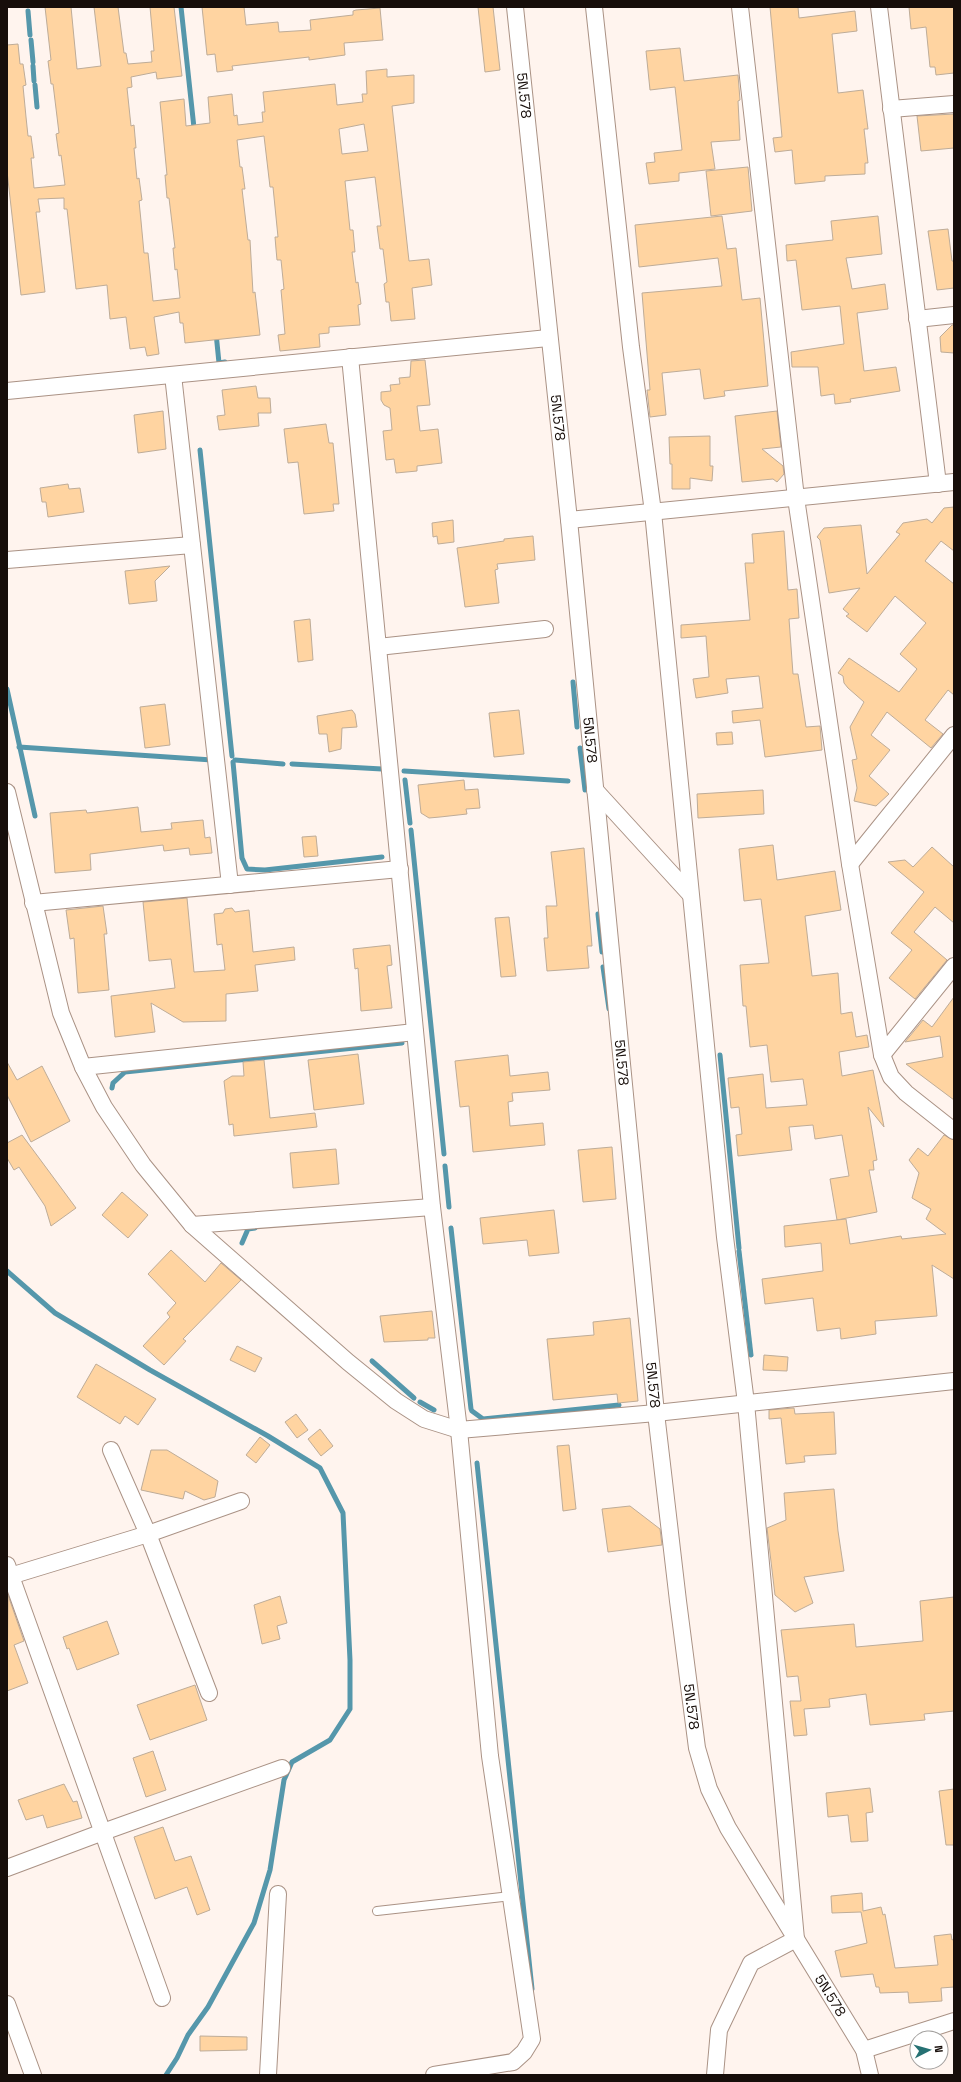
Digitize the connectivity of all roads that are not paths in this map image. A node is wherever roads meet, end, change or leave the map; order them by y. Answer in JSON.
{"nodes":[{"id":1,"x":515,"y":7,"type":"edge"},
{"id":2,"x":594,"y":7,"type":"edge"},
{"id":3,"x":740,"y":7,"type":"edge"},
{"id":4,"x":879,"y":7,"type":"edge"},
{"id":5,"x":954,"y":104,"type":"edge"},
{"id":6,"x":891,"y":109,"type":"junction"},
{"id":7,"x":954,"y":315,"type":"edge"},
{"id":8,"x":917,"y":319,"type":"junction"},
{"id":9,"x":548,"y":338,"type":"junction"},
{"id":10,"x":350,"y":357,"type":"junction"},
{"id":11,"x":173,"y":375,"type":"junction"},
{"id":12,"x":7,"y":391,"type":"edge"},
{"id":13,"x":954,"y":482,"type":"edge"},
{"id":14,"x":938,"y":484,"type":"junction"},
{"id":15,"x":796,"y":498,"type":"junction"},
{"id":16,"x":654,"y":512,"type":"junction"},
{"id":17,"x":569,"y":520,"type":"junction"},
{"id":18,"x":192,"y":545,"type":"junction"},
{"id":19,"x":7,"y":560,"type":"edge"},
{"id":20,"x":544,"y":629,"type":"dead end"},
{"id":21,"x":378,"y":647,"type":"junction"},
{"id":22,"x":954,"y":735,"type":"edge"},
{"id":23,"x":595,"y":790,"type":"junction"},
{"id":24,"x":7,"y":792,"type":"edge"},
{"id":25,"x":850,"y":864,"type":"junction"},
{"id":26,"x":400,"y":870,"type":"junction"},
{"id":27,"x":230,"y":885,"type":"junction"},
{"id":28,"x":690,"y":894,"type":"junction"},
{"id":29,"x":33,"y":903,"type":"junction"},
{"id":30,"x":954,"y":966,"type":"edge"},
{"id":31,"x":415,"y":1032,"type":"junction"},
{"id":32,"x":882,"y":1055,"type":"junction"},
{"id":33,"x":83,"y":1067,"type":"junction"},
{"id":34,"x":954,"y":1131,"type":"edge"},
{"id":35,"x":432,"y":1207,"type":"junction"},
{"id":36,"x":192,"y":1225,"type":"junction"},
{"id":37,"x":954,"y":1381,"type":"edge"},
{"id":38,"x":746,"y":1403,"type":"junction"},
{"id":39,"x":656,"y":1413,"type":"junction"},
{"id":40,"x":459,"y":1430,"type":"junction"},
{"id":41,"x":111,"y":1450,"type":"dead end"},
{"id":42,"x":241,"y":1501,"type":"dead end"},
{"id":43,"x":148,"y":1534,"type":"junction"},
{"id":44,"x":8,"y":1573,"type":"edge"},
{"id":45,"x":209,"y":1693,"type":"dead end"},
{"id":46,"x":282,"y":1768,"type":"dead end"},
{"id":47,"x":103,"y":1832,"type":"junction"},
{"id":48,"x":7,"y":1868,"type":"edge"},
{"id":49,"x":278,"y":1894,"type":"dead end"},
{"id":50,"x":511,"y":1896,"type":"junction"},
{"id":51,"x":377,"y":1911,"type":"dead end"},
{"id":52,"x":796,"y":1939,"type":"junction"},
{"id":53,"x":162,"y":1998,"type":"dead end"},
{"id":54,"x":7,"y":2004,"type":"edge"},
{"id":55,"x":954,"y":2021,"type":"edge"},
{"id":56,"x":864,"y":2050,"type":"junction"},
{"id":57,"x":33,"y":2075,"type":"edge"},
{"id":58,"x":268,"y":2075,"type":"edge"},
{"id":59,"x":434,"y":2075,"type":"edge"},
{"id":60,"x":715,"y":2075,"type":"edge"},
{"id":61,"x":870,"y":2075,"type":"edge"}],
"edges":[{"from":1,"to":9,"type":"street","name":"5N.578"},
{"from":2,"to":16,"type":"street"},
{"from":3,"to":15,"type":"street"},
{"from":4,"to":6,"type":"street"},
{"from":5,"to":6,"type":"street"},
{"from":6,"to":8,"type":"street"},
{"from":7,"to":8,"type":"street"},
{"from":8,"to":14,"type":"street"},
{"from":9,"to":10,"type":"street"},
{"from":9,"to":17,"type":"street","name":"5N.578"},
{"from":10,"to":11,"type":"street"},
{"from":10,"to":21,"type":"street"},
{"from":11,"to":12,"type":"street"},
{"from":11,"to":18,"type":"street"},
{"from":13,"to":14,"type":"street"},
{"from":14,"to":15,"type":"street"},
{"from":15,"to":16,"type":"street"},
{"from":15,"to":25,"type":"street"},
{"from":16,"to":17,"type":"street"},
{"from":16,"to":28,"type":"street"},
{"from":17,"to":23,"type":"street","name":"5N.578"},
{"from":18,"to":19,"type":"street"},
{"from":18,"to":27,"type":"street"},
{"from":20,"to":21,"type":"street"},
{"from":21,"to":26,"type":"street"},
{"from":22,"to":25,"type":"street"},
{"from":23,"to":28,"type":"street"},
{"from":23,"to":39,"type":"street","name":"5N.578"},
{"from":24,"to":29,"type":"street"},
{"from":25,"to":32,"type":"street"},
{"from":26,"to":27,"type":"street"},
{"from":26,"to":31,"type":"street"},
{"from":27,"to":29,"type":"street"},
{"from":28,"to":38,"type":"street"},
{"from":29,"to":33,"type":"street"},
{"from":30,"to":32,"type":"street"},
{"from":31,"to":33,"type":"street"},
{"from":31,"to":35,"type":"street"},
{"from":32,"to":34,"type":"street"},
{"from":33,"to":36,"type":"street"},
{"from":35,"to":36,"type":"street"},
{"from":35,"to":40,"type":"street"},
{"from":36,"to":40,"type":"street"},
{"from":37,"to":38,"type":"street"},
{"from":38,"to":39,"type":"street"},
{"from":38,"to":52,"type":"street"},
{"from":39,"to":40,"type":"street"},
{"from":39,"to":52,"type":"street","name":"5N.578"},
{"from":40,"to":50,"type":"street"},
{"from":41,"to":43,"type":"street"},
{"from":42,"to":43,"type":"street"},
{"from":43,"to":44,"type":"street"},
{"from":43,"to":45,"type":"street"},
{"from":44,"to":47,"type":"street"},
{"from":46,"to":47,"type":"street"},
{"from":47,"to":48,"type":"street"},
{"from":47,"to":53,"type":"street"},
{"from":49,"to":58,"type":"street"},
{"from":50,"to":51,"type":"lane"},
{"from":50,"to":59,"type":"street"},
{"from":52,"to":56,"type":"street","name":"5N.578"},
{"from":52,"to":60,"type":"street"},
{"from":54,"to":57,"type":"street"},
{"from":55,"to":56,"type":"street"},
{"from":56,"to":61,"type":"street","name":"5N.578"}]}
